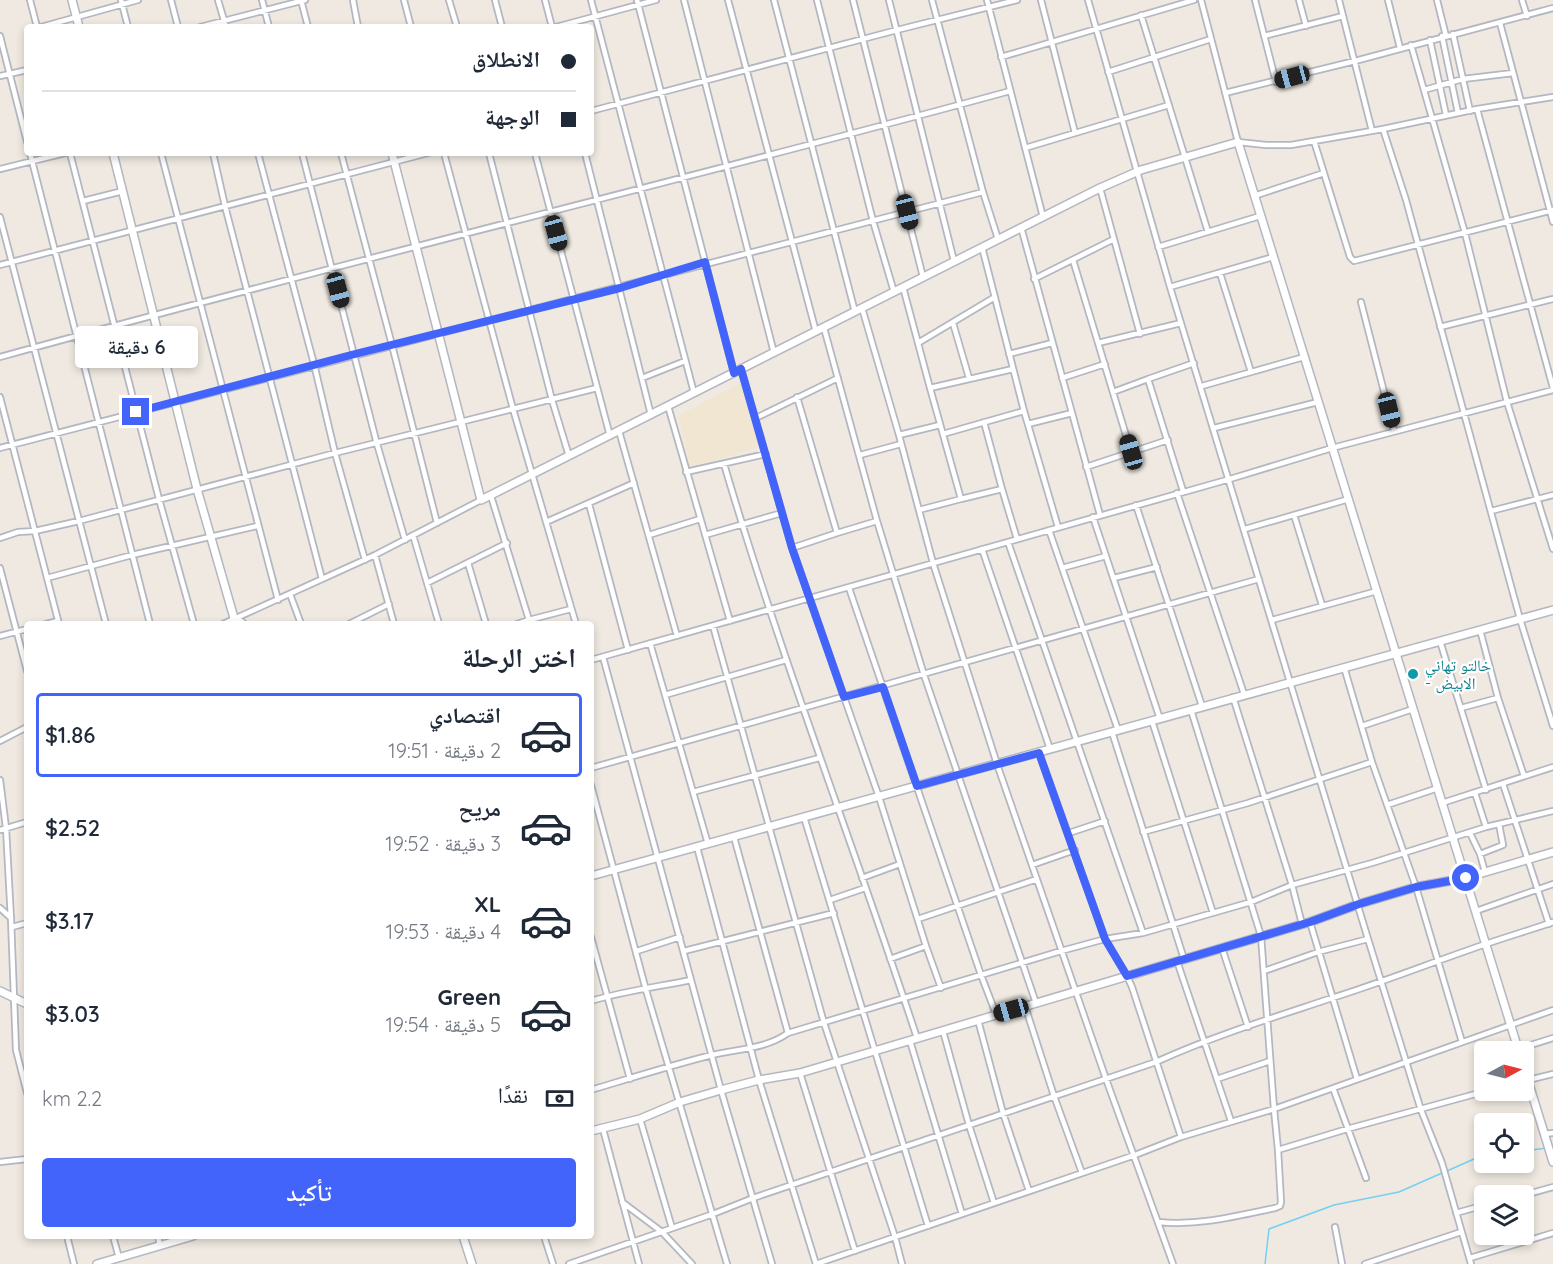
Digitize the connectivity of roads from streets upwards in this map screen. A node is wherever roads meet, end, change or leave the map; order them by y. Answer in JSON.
{"nodes":[{"id":1,"x":30,"y":0,"type":"edge"},
{"id":2,"x":72,"y":0,"type":"edge"},
{"id":3,"x":138,"y":0,"type":"edge"},
{"id":4,"x":171,"y":0,"type":"edge"},
{"id":5,"x":219,"y":0,"type":"edge"},
{"id":6,"x":262,"y":0,"type":"edge"},
{"id":7,"x":302,"y":0,"type":"edge"},
{"id":8,"x":353,"y":0,"type":"edge"},
{"id":9,"x":404,"y":0,"type":"edge"},
{"id":10,"x":449,"y":0,"type":"edge"},
{"id":11,"x":495,"y":0,"type":"edge"},
{"id":12,"x":545,"y":0,"type":"edge"},
{"id":13,"x":591,"y":0,"type":"edge"},
{"id":14,"x":656,"y":0,"type":"edge"},
{"id":15,"x":684,"y":0,"type":"edge"},
{"id":16,"x":728,"y":0,"type":"edge"},
{"id":17,"x":774,"y":0,"type":"edge"},
{"id":18,"x":817,"y":0,"type":"edge"},
{"id":19,"x":853,"y":0,"type":"edge"},
{"id":20,"x":889,"y":0,"type":"edge"},
{"id":21,"x":932,"y":0,"type":"edge"},
{"id":22,"x":987,"y":0,"type":"edge"},
{"id":23,"x":1017,"y":0,"type":"edge"},
{"id":24,"x":1041,"y":0,"type":"edge"},
{"id":25,"x":1088,"y":0,"type":"edge"},
{"id":26,"x":1194,"y":0,"type":"edge"},
{"id":27,"x":1201,"y":0,"type":"edge"},
{"id":28,"x":1255,"y":0,"type":"edge"},
{"id":29,"x":1299,"y":0,"type":"edge"},
{"id":30,"x":1339,"y":0,"type":"edge"},
{"id":31,"x":1388,"y":0,"type":"edge"},
{"id":32,"x":1437,"y":0,"type":"edge"},
{"id":33,"x":1522,"y":0,"type":"edge"},
{"id":34,"x":122,"y":2,"type":"edge"},
{"id":35,"x":637,"y":2,"type":"edge"},
{"id":36,"x":989,"y":8,"type":"junction"},
{"id":37,"x":1553,"y":8,"type":"edge"},
{"id":38,"x":265,"y":10,"type":"junction"},
{"id":39,"x":1142,"y":15,"type":"junction"},
{"id":40,"x":595,"y":16,"type":"junction"},
{"id":41,"x":1343,"y":16,"type":"junction"},
{"id":42,"x":1527,"y":16,"type":"junction"},
{"id":43,"x":76,"y":17,"type":"junction"},
{"id":44,"x":937,"y":20,"type":"junction"},
{"id":45,"x":224,"y":21,"type":"junction"},
{"id":46,"x":1500,"y":22,"type":"junction"},
{"id":47,"x":38,"y":24,"type":"edge"},
{"id":48,"x":50,"y":24,"type":"edge"},
{"id":49,"x":78,"y":24,"type":"edge"},
{"id":50,"x":128,"y":24,"type":"edge"},
{"id":51,"x":177,"y":24,"type":"edge"},
{"id":52,"x":212,"y":24,"type":"edge"},
{"id":53,"x":224,"y":24,"type":"edge"},
{"id":54,"x":268,"y":24,"type":"edge"},
{"id":55,"x":307,"y":24,"type":"edge"},
{"id":56,"x":357,"y":24,"type":"edge"},
{"id":57,"x":410,"y":24,"type":"edge"},
{"id":58,"x":456,"y":24,"type":"edge"},
{"id":59,"x":501,"y":24,"type":"edge"},
{"id":60,"x":553,"y":24,"type":"edge"},
{"id":61,"x":565,"y":24,"type":"edge"},
{"id":62,"x":1306,"y":26,"type":"junction"},
{"id":63,"x":1095,"y":29,"type":"junction"},
{"id":64,"x":897,"y":30,"type":"junction"},
{"id":65,"x":1453,"y":34,"type":"junction"},
{"id":66,"x":0,"y":36,"type":"edge"},
{"id":67,"x":1264,"y":36,"type":"junction"},
{"id":68,"x":1444,"y":36,"type":"junction"},
{"id":69,"x":864,"y":39,"type":"junction"},
{"id":70,"x":1211,"y":39,"type":"junction"},
{"id":71,"x":1430,"y":40,"type":"junction"},
{"id":72,"x":1052,"y":42,"type":"junction"},
{"id":73,"x":1411,"y":45,"type":"junction"},
{"id":74,"x":830,"y":48,"type":"junction"},
{"id":75,"x":1400,"y":48,"type":"junction"},
{"id":76,"x":1001,"y":57,"type":"junction"},
{"id":77,"x":1154,"y":57,"type":"junction"},
{"id":78,"x":789,"y":60,"type":"junction"},
{"id":79,"x":1355,"y":61,"type":"junction"},
{"id":80,"x":24,"y":71,"type":"edge"},
{"id":81,"x":746,"y":71,"type":"junction"},
{"id":82,"x":1108,"y":72,"type":"junction"},
{"id":83,"x":10,"y":73,"type":"junction"},
{"id":84,"x":1513,"y":73,"type":"junction"},
{"id":85,"x":0,"y":76,"type":"edge"},
{"id":86,"x":1463,"y":79,"type":"junction"},
{"id":87,"x":705,"y":82,"type":"junction"},
{"id":88,"x":1276,"y":82,"type":"junction"},
{"id":89,"x":1451,"y":82,"type":"junction"},
{"id":90,"x":1439,"y":85,"type":"junction"},
{"id":91,"x":1424,"y":90,"type":"junction"},
{"id":92,"x":1010,"y":91,"type":"junction"},
{"id":93,"x":662,"y":93,"type":"junction"},
{"id":94,"x":1225,"y":93,"type":"junction"},
{"id":95,"x":1553,"y":98,"type":"edge"},
{"id":96,"x":1520,"y":103,"type":"junction"},
{"id":97,"x":618,"y":104,"type":"junction"},
{"id":98,"x":960,"y":105,"type":"junction"},
{"id":99,"x":1168,"y":105,"type":"junction"},
{"id":100,"x":1478,"y":109,"type":"junction"},
{"id":101,"x":594,"y":110,"type":"edge"},
{"id":102,"x":1470,"y":111,"type":"junction"},
{"id":103,"x":1458,"y":113,"type":"junction"},
{"id":104,"x":1446,"y":115,"type":"junction"},
{"id":105,"x":918,"y":116,"type":"junction"},
{"id":106,"x":1432,"y":118,"type":"junction"},
{"id":107,"x":1121,"y":119,"type":"junction"},
{"id":108,"x":885,"y":125,"type":"junction"},
{"id":109,"x":1383,"y":129,"type":"junction"},
{"id":110,"x":24,"y":130,"type":"edge"},
{"id":111,"x":1372,"y":131,"type":"junction"},
{"id":112,"x":1075,"y":133,"type":"junction"},
{"id":113,"x":851,"y":135,"type":"junction"},
{"id":114,"x":1314,"y":141,"type":"junction"},
{"id":115,"x":1238,"y":142,"type":"junction"},
{"id":116,"x":811,"y":145,"type":"junction"},
{"id":117,"x":1025,"y":148,"type":"junction"},
{"id":118,"x":770,"y":155,"type":"junction"},
{"id":119,"x":31,"y":156,"type":"edge"},
{"id":120,"x":53,"y":156,"type":"edge"},
{"id":121,"x":71,"y":156,"type":"edge"},
{"id":122,"x":114,"y":156,"type":"edge"},
{"id":123,"x":162,"y":156,"type":"edge"},
{"id":124,"x":214,"y":156,"type":"edge"},
{"id":125,"x":259,"y":156,"type":"edge"},
{"id":126,"x":303,"y":156,"type":"edge"},
{"id":127,"x":342,"y":156,"type":"edge"},
{"id":128,"x":393,"y":156,"type":"edge"},
{"id":129,"x":415,"y":156,"type":"edge"},
{"id":130,"x":445,"y":156,"type":"edge"},
{"id":131,"x":490,"y":156,"type":"edge"},
{"id":132,"x":536,"y":156,"type":"edge"},
{"id":133,"x":586,"y":156,"type":"edge"},
{"id":134,"x":1185,"y":157,"type":"junction"},
{"id":135,"x":32,"y":161,"type":"junction"},
{"id":136,"x":394,"y":161,"type":"junction"},
{"id":137,"x":728,"y":166,"type":"junction"},
{"id":138,"x":0,"y":170,"type":"edge"},
{"id":139,"x":1136,"y":172,"type":"junction"},
{"id":140,"x":1324,"y":173,"type":"junction"},
{"id":141,"x":346,"y":175,"type":"junction"},
{"id":142,"x":683,"y":177,"type":"junction"},
{"id":143,"x":310,"y":185,"type":"junction"},
{"id":144,"x":640,"y":188,"type":"junction"},
{"id":145,"x":1100,"y":188,"type":"junction"},
{"id":146,"x":123,"y":191,"type":"junction"},
{"id":147,"x":983,"y":192,"type":"junction"},
{"id":148,"x":269,"y":195,"type":"junction"},
{"id":149,"x":1254,"y":196,"type":"junction"},
{"id":150,"x":597,"y":200,"type":"junction"},
{"id":151,"x":82,"y":201,"type":"junction"},
{"id":152,"x":941,"y":203,"type":"junction"},
{"id":153,"x":225,"y":206,"type":"junction"},
{"id":154,"x":1551,"y":210,"type":"edge"},
{"id":155,"x":550,"y":212,"type":"junction"},
{"id":156,"x":907,"y":212,"type":"junction"},
{"id":157,"x":1043,"y":216,"type":"junction"},
{"id":158,"x":1260,"y":216,"type":"junction"},
{"id":159,"x":0,"y":217,"type":"edge"},
{"id":160,"x":178,"y":218,"type":"junction"},
{"id":161,"x":873,"y":220,"type":"junction"},
{"id":162,"x":508,"y":222,"type":"junction"},
{"id":163,"x":1507,"y":222,"type":"junction"},
{"id":164,"x":1553,"y":222,"type":"edge"},
{"id":165,"x":1021,"y":227,"type":"junction"},
{"id":166,"x":132,"y":231,"type":"junction"},
{"id":167,"x":833,"y":231,"type":"junction"},
{"id":168,"x":1208,"y":232,"type":"junction"},
{"id":169,"x":1465,"y":233,"type":"junction"},
{"id":170,"x":466,"y":234,"type":"junction"},
{"id":171,"x":998,"y":239,"type":"junction"},
{"id":172,"x":1114,"y":239,"type":"junction"},
{"id":173,"x":93,"y":240,"type":"junction"},
{"id":174,"x":792,"y":240,"type":"junction"},
{"id":175,"x":1418,"y":245,"type":"junction"},
{"id":176,"x":417,"y":247,"type":"junction"},
{"id":177,"x":982,"y":247,"type":"junction"},
{"id":178,"x":1158,"y":247,"type":"junction"},
{"id":179,"x":54,"y":250,"type":"junction"},
{"id":180,"x":749,"y":251,"type":"junction"},
{"id":181,"x":1273,"y":257,"type":"junction"},
{"id":182,"x":370,"y":259,"type":"junction"},
{"id":183,"x":1073,"y":260,"type":"junction"},
{"id":184,"x":954,"y":261,"type":"junction"},
{"id":185,"x":11,"y":262,"type":"junction"},
{"id":186,"x":705,"y":262,"type":"junction"},
{"id":187,"x":0,"y":265,"type":"edge"},
{"id":188,"x":333,"y":269,"type":"junction"},
{"id":189,"x":1220,"y":273,"type":"junction"},
{"id":190,"x":663,"y":275,"type":"junction"},
{"id":191,"x":923,"y":277,"type":"junction"},
{"id":192,"x":1034,"y":279,"type":"junction"},
{"id":193,"x":292,"y":280,"type":"junction"},
{"id":194,"x":903,"y":287,"type":"junction"},
{"id":195,"x":1170,"y":287,"type":"junction"},
{"id":196,"x":620,"y":288,"type":"junction"},
{"id":197,"x":247,"y":291,"type":"junction"},
{"id":198,"x":894,"y":292,"type":"junction"},
{"id":199,"x":995,"y":297,"type":"junction"},
{"id":200,"x":1553,"y":298,"type":"edge"},
{"id":201,"x":574,"y":299,"type":"junction"},
{"id":202,"x":1361,"y":302,"type":"dead end"},
{"id":203,"x":199,"y":304,"type":"junction"},
{"id":204,"x":1529,"y":304,"type":"junction"},
{"id":205,"x":862,"y":308,"type":"junction"},
{"id":206,"x":529,"y":310,"type":"junction"},
{"id":207,"x":855,"y":312,"type":"junction"},
{"id":208,"x":1487,"y":315,"type":"junction"},
{"id":209,"x":154,"y":316,"type":"junction"},
{"id":210,"x":488,"y":321,"type":"junction"},
{"id":211,"x":953,"y":323,"type":"junction"},
{"id":212,"x":1181,"y":323,"type":"junction"},
{"id":213,"x":115,"y":327,"type":"junction"},
{"id":214,"x":1440,"y":327,"type":"junction"},
{"id":215,"x":824,"y":328,"type":"junction"},
{"id":216,"x":816,"y":332,"type":"junction"},
{"id":217,"x":438,"y":334,"type":"junction"},
{"id":218,"x":1140,"y":334,"type":"junction"},
{"id":219,"x":76,"y":337,"type":"junction"},
{"id":220,"x":918,"y":343,"type":"junction"},
{"id":221,"x":1052,"y":343,"type":"junction"},
{"id":222,"x":1098,"y":343,"type":"junction"},
{"id":223,"x":392,"y":345,"type":"junction"},
{"id":224,"x":33,"y":348,"type":"junction"},
{"id":225,"x":774,"y":353,"type":"junction"},
{"id":226,"x":355,"y":354,"type":"junction"},
{"id":227,"x":1009,"y":354,"type":"junction"},
{"id":228,"x":0,"y":357,"type":"edge"},
{"id":229,"x":1304,"y":357,"type":"junction"},
{"id":230,"x":685,"y":361,"type":"junction"},
{"id":231,"x":1194,"y":363,"type":"junction"},
{"id":232,"x":314,"y":364,"type":"junction"},
{"id":233,"x":1105,"y":364,"type":"junction"},
{"id":234,"x":1013,"y":369,"type":"junction"},
{"id":235,"x":737,"y":371,"type":"junction"},
{"id":236,"x":1251,"y":372,"type":"junction"},
{"id":237,"x":268,"y":376,"type":"junction"},
{"id":238,"x":642,"y":378,"type":"junction"},
{"id":239,"x":838,"y":378,"type":"junction"},
{"id":240,"x":969,"y":378,"type":"junction"},
{"id":241,"x":1062,"y":378,"type":"junction"},
{"id":242,"x":1148,"y":379,"type":"junction"},
{"id":243,"x":1202,"y":386,"type":"junction"},
{"id":244,"x":597,"y":388,"type":"junction"},
{"id":245,"x":930,"y":388,"type":"junction"},
{"id":246,"x":1553,"y":389,"type":"edge"},
{"id":247,"x":223,"y":390,"type":"junction"},
{"id":248,"x":1113,"y":392,"type":"junction"},
{"id":249,"x":694,"y":393,"type":"junction"},
{"id":250,"x":0,"y":397,"type":"edge"},
{"id":251,"x":796,"y":398,"type":"junction"},
{"id":252,"x":552,"y":400,"type":"junction"},
{"id":253,"x":175,"y":402,"type":"junction"},
{"id":254,"x":1318,"y":402,"type":"junction"},
{"id":255,"x":1507,"y":402,"type":"junction"},
{"id":256,"x":668,"y":406,"type":"junction"},
{"id":257,"x":513,"y":409,"type":"junction"},
{"id":258,"x":1024,"y":411,"type":"junction"},
{"id":259,"x":136,"y":412,"type":"junction"},
{"id":260,"x":1072,"y":413,"type":"junction"},
{"id":261,"x":1462,"y":414,"type":"junction"},
{"id":262,"x":651,"y":415,"type":"junction"},
{"id":263,"x":756,"y":418,"type":"junction"},
{"id":264,"x":98,"y":421,"type":"junction"},
{"id":265,"x":460,"y":422,"type":"junction"},
{"id":266,"x":984,"y":422,"type":"junction"},
{"id":267,"x":1028,"y":424,"type":"junction"},
{"id":268,"x":940,"y":425,"type":"junction"},
{"id":269,"x":1214,"y":428,"type":"junction"},
{"id":270,"x":619,"y":431,"type":"junction"},
{"id":271,"x":1394,"y":431,"type":"junction"},
{"id":272,"x":56,"y":432,"type":"junction"},
{"id":273,"x":414,"y":434,"type":"junction"},
{"id":274,"x":942,"y":434,"type":"junction"},
{"id":275,"x":899,"y":435,"type":"junction"},
{"id":276,"x":610,"y":436,"type":"junction"},
{"id":277,"x":1168,"y":440,"type":"junction"},
{"id":278,"x":13,"y":444,"type":"junction"},
{"id":279,"x":377,"y":444,"type":"junction"},
{"id":280,"x":901,"y":444,"type":"junction"},
{"id":281,"x":0,"y":448,"type":"edge"},
{"id":282,"x":1332,"y":448,"type":"junction"},
{"id":283,"x":1131,"y":452,"type":"junction"},
{"id":284,"x":335,"y":453,"type":"junction"},
{"id":285,"x":766,"y":454,"type":"junction"},
{"id":286,"x":860,"y":454,"type":"junction"},
{"id":287,"x":569,"y":456,"type":"junction"},
{"id":288,"x":724,"y":464,"type":"junction"},
{"id":289,"x":291,"y":465,"type":"junction"},
{"id":290,"x":1086,"y":467,"type":"junction"},
{"id":291,"x":686,"y":472,"type":"junction"},
{"id":292,"x":532,"y":475,"type":"junction"},
{"id":293,"x":244,"y":478,"type":"junction"},
{"id":294,"x":1230,"y":479,"type":"junction"},
{"id":295,"x":634,"y":483,"type":"junction"},
{"id":296,"x":197,"y":489,"type":"junction"},
{"id":297,"x":1002,"y":489,"type":"junction"},
{"id":298,"x":1180,"y":492,"type":"junction"},
{"id":299,"x":1553,"y":495,"type":"edge"},
{"id":300,"x":491,"y":496,"type":"junction"},
{"id":301,"x":159,"y":499,"type":"junction"},
{"id":302,"x":961,"y":499,"type":"junction"},
{"id":303,"x":1348,"y":499,"type":"junction"},
{"id":304,"x":1537,"y":499,"type":"junction"},
{"id":305,"x":481,"y":500,"type":"junction"},
{"id":306,"x":589,"y":504,"type":"junction"},
{"id":307,"x":1136,"y":505,"type":"junction"},
{"id":308,"x":120,"y":509,"type":"junction"},
{"id":309,"x":919,"y":510,"type":"junction"},
{"id":310,"x":1491,"y":511,"type":"junction"},
{"id":311,"x":782,"y":513,"type":"junction"},
{"id":312,"x":1100,"y":515,"type":"junction"},
{"id":313,"x":1294,"y":515,"type":"junction"},
{"id":314,"x":1093,"y":517,"type":"junction"},
{"id":315,"x":700,"y":519,"type":"junction"},
{"id":316,"x":79,"y":521,"type":"junction"},
{"id":317,"x":877,"y":521,"type":"junction"},
{"id":318,"x":546,"y":522,"type":"junction"},
{"id":319,"x":437,"y":524,"type":"junction"},
{"id":320,"x":742,"y":525,"type":"junction"},
{"id":321,"x":257,"y":526,"type":"junction"},
{"id":322,"x":1058,"y":527,"type":"junction"},
{"id":323,"x":1245,"y":529,"type":"junction"},
{"id":324,"x":1049,"y":530,"type":"junction"},
{"id":325,"x":35,"y":531,"type":"junction"},
{"id":326,"x":837,"y":533,"type":"junction"},
{"id":327,"x":649,"y":534,"type":"junction"},
{"id":328,"x":210,"y":536,"type":"junction"},
{"id":329,"x":413,"y":536,"type":"junction"},
{"id":330,"x":705,"y":536,"type":"junction"},
{"id":331,"x":0,"y":538,"type":"edge"},
{"id":332,"x":1017,"y":539,"type":"junction"},
{"id":333,"x":405,"y":540,"type":"junction"},
{"id":334,"x":1008,"y":542,"type":"junction"},
{"id":335,"x":507,"y":543,"type":"junction"},
{"id":336,"x":173,"y":546,"type":"junction"},
{"id":337,"x":792,"y":548,"type":"junction"},
{"id":338,"x":982,"y":549,"type":"junction"},
{"id":339,"x":1553,"y":549,"type":"edge"},
{"id":340,"x":132,"y":555,"type":"junction"},
{"id":341,"x":375,"y":555,"type":"junction"},
{"id":342,"x":1106,"y":556,"type":"junction"},
{"id":343,"x":365,"y":560,"type":"junction"},
{"id":344,"x":468,"y":563,"type":"junction"},
{"id":345,"x":933,"y":563,"type":"junction"},
{"id":346,"x":90,"y":567,"type":"junction"},
{"id":347,"x":1157,"y":567,"type":"junction"},
{"id":348,"x":0,"y":568,"type":"edge"},
{"id":349,"x":1062,"y":568,"type":"junction"},
{"id":350,"x":892,"y":574,"type":"junction"},
{"id":351,"x":47,"y":578,"type":"junction"},
{"id":352,"x":1114,"y":578,"type":"junction"},
{"id":353,"x":322,"y":579,"type":"junction"},
{"id":354,"x":1260,"y":579,"type":"junction"},
{"id":355,"x":427,"y":583,"type":"junction"},
{"id":356,"x":849,"y":588,"type":"junction"},
{"id":357,"x":1377,"y":591,"type":"junction"},
{"id":358,"x":1210,"y":593,"type":"junction"},
{"id":359,"x":290,"y":594,"type":"junction"},
{"id":360,"x":810,"y":599,"type":"junction"},
{"id":361,"x":278,"y":600,"type":"junction"},
{"id":362,"x":389,"y":604,"type":"junction"},
{"id":363,"x":1170,"y":605,"type":"junction"},
{"id":364,"x":1322,"y":606,"type":"junction"},
{"id":365,"x":571,"y":609,"type":"junction"},
{"id":366,"x":769,"y":610,"type":"junction"},
{"id":367,"x":1553,"y":610,"type":"edge"},
{"id":368,"x":234,"y":618,"type":"junction"},
{"id":369,"x":1128,"y":618,"type":"junction"},
{"id":370,"x":1520,"y":619,"type":"junction"},
{"id":371,"x":529,"y":620,"type":"junction"},
{"id":372,"x":1272,"y":620,"type":"junction"},
{"id":373,"x":58,"y":621,"type":"edge"},
{"id":374,"x":105,"y":621,"type":"edge"},
{"id":375,"x":149,"y":621,"type":"edge"},
{"id":376,"x":193,"y":621,"type":"edge"},
{"id":377,"x":228,"y":621,"type":"edge"},
{"id":378,"x":238,"y":621,"type":"edge"},
{"id":379,"x":299,"y":621,"type":"edge"},
{"id":380,"x":355,"y":621,"type":"edge"},
{"id":381,"x":393,"y":621,"type":"edge"},
{"id":382,"x":438,"y":621,"type":"edge"},
{"id":383,"x":485,"y":621,"type":"edge"},
{"id":384,"x":526,"y":621,"type":"edge"},
{"id":385,"x":575,"y":621,"type":"edge"},
{"id":386,"x":730,"y":621,"type":"junction"},
{"id":387,"x":713,"y":626,"type":"junction"},
{"id":388,"x":24,"y":630,"type":"edge"},
{"id":389,"x":1083,"y":630,"type":"junction"},
{"id":390,"x":1480,"y":630,"type":"junction"},
{"id":391,"x":17,"y":632,"type":"junction"},
{"id":392,"x":0,"y":636,"type":"edge"},
{"id":393,"x":677,"y":636,"type":"junction"},
{"id":394,"x":1440,"y":641,"type":"junction"},
{"id":395,"x":1041,"y":642,"type":"junction"},
{"id":396,"x":650,"y":643,"type":"junction"},
{"id":397,"x":1015,"y":649,"type":"junction"},
{"id":398,"x":628,"y":650,"type":"junction"},
{"id":399,"x":1396,"y":653,"type":"junction"},
{"id":400,"x":603,"y":657,"type":"junction"},
{"id":401,"x":24,"y":659,"type":"edge"},
{"id":402,"x":594,"y":659,"type":"edge"},
{"id":403,"x":786,"y":660,"type":"junction"},
{"id":404,"x":965,"y":663,"type":"junction"},
{"id":405,"x":1344,"y":667,"type":"junction"},
{"id":406,"x":924,"y":675,"type":"junction"},
{"id":407,"x":727,"y":677,"type":"junction"},
{"id":408,"x":1291,"y":682,"type":"junction"},
{"id":409,"x":883,"y":687,"type":"junction"},
{"id":410,"x":1244,"y":694,"type":"junction"},
{"id":411,"x":665,"y":695,"type":"junction"},
{"id":412,"x":844,"y":697,"type":"junction"},
{"id":413,"x":1233,"y":697,"type":"junction"},
{"id":414,"x":1498,"y":698,"type":"junction"},
{"id":415,"x":1202,"y":706,"type":"junction"},
{"id":416,"x":1461,"y":708,"type":"junction"},
{"id":417,"x":802,"y":709,"type":"junction"},
{"id":418,"x":1413,"y":709,"type":"junction"},
{"id":419,"x":1191,"y":710,"type":"junction"},
{"id":420,"x":1156,"y":720,"type":"junction"},
{"id":421,"x":740,"y":726,"type":"junction"},
{"id":422,"x":1362,"y":726,"type":"junction"},
{"id":423,"x":1553,"y":726,"type":"edge"},
{"id":424,"x":24,"y":729,"type":"edge"},
{"id":425,"x":1115,"y":731,"type":"junction"},
{"id":426,"x":0,"y":741,"type":"edge"},
{"id":427,"x":1078,"y":741,"type":"junction"},
{"id":428,"x":678,"y":744,"type":"junction"},
{"id":429,"x":1050,"y":749,"type":"junction"},
{"id":430,"x":1039,"y":753,"type":"junction"},
{"id":431,"x":630,"y":757,"type":"junction"},
{"id":432,"x":819,"y":758,"type":"junction"},
{"id":433,"x":1372,"y":762,"type":"junction"},
{"id":434,"x":997,"y":764,"type":"junction"},
{"id":435,"x":594,"y":767,"type":"edge"},
{"id":436,"x":1553,"y":767,"type":"edge"},
{"id":437,"x":958,"y":775,"type":"junction"},
{"id":438,"x":755,"y":776,"type":"junction"},
{"id":439,"x":1524,"y":776,"type":"junction"},
{"id":440,"x":1321,"y":779,"type":"junction"},
{"id":441,"x":0,"y":780,"type":"edge"},
{"id":442,"x":1503,"y":784,"type":"junction"},
{"id":443,"x":917,"y":786,"type":"junction"},
{"id":444,"x":1438,"y":788,"type":"junction"},
{"id":445,"x":1486,"y":790,"type":"junction"},
{"id":446,"x":693,"y":792,"type":"junction"},
{"id":447,"x":1475,"y":793,"type":"junction"},
{"id":448,"x":594,"y":797,"type":"edge"},
{"id":449,"x":879,"y":797,"type":"junction"},
{"id":450,"x":1263,"y":798,"type":"junction"},
{"id":451,"x":1442,"y":802,"type":"junction"},
{"id":452,"x":1387,"y":805,"type":"junction"},
{"id":453,"x":839,"y":808,"type":"junction"},
{"id":454,"x":1222,"y":810,"type":"junction"},
{"id":455,"x":1553,"y":811,"type":"edge"},
{"id":456,"x":804,"y":817,"type":"junction"},
{"id":457,"x":1516,"y":819,"type":"junction"},
{"id":458,"x":1106,"y":821,"type":"junction"},
{"id":459,"x":1185,"y":821,"type":"junction"},
{"id":460,"x":24,"y":823,"type":"edge"},
{"id":461,"x":1499,"y":824,"type":"junction"},
{"id":462,"x":770,"y":827,"type":"junction"},
{"id":463,"x":1486,"y":827,"type":"junction"},
{"id":464,"x":6,"y":828,"type":"junction"},
{"id":465,"x":0,"y":830,"type":"edge"},
{"id":466,"x":1143,"y":832,"type":"junction"},
{"id":467,"x":1069,"y":833,"type":"junction"},
{"id":468,"x":1470,"y":833,"type":"junction"},
{"id":469,"x":735,"y":837,"type":"junction"},
{"id":470,"x":1454,"y":838,"type":"junction"},
{"id":471,"x":708,"y":844,"type":"junction"},
{"id":472,"x":697,"y":847,"type":"junction"},
{"id":473,"x":1075,"y":850,"type":"junction"},
{"id":474,"x":1403,"y":852,"type":"junction"},
{"id":475,"x":1553,"y":852,"type":"edge"},
{"id":476,"x":1480,"y":854,"type":"junction"},
{"id":477,"x":658,"y":857,"type":"junction"},
{"id":478,"x":1528,"y":860,"type":"junction"},
{"id":479,"x":900,"y":864,"type":"junction"},
{"id":480,"x":1032,"y":865,"type":"junction"},
{"id":481,"x":1348,"y":868,"type":"junction"},
{"id":482,"x":612,"y":870,"type":"junction"},
{"id":483,"x":1485,"y":872,"type":"junction"},
{"id":484,"x":594,"y":875,"type":"edge"},
{"id":485,"x":862,"y":878,"type":"junction"},
{"id":486,"x":1466,"y":878,"type":"junction"},
{"id":487,"x":1037,"y":879,"type":"junction"},
{"id":488,"x":1553,"y":884,"type":"edge"},
{"id":489,"x":1292,"y":885,"type":"junction"},
{"id":490,"x":1416,"y":887,"type":"junction"},
{"id":491,"x":865,"y":888,"type":"junction"},
{"id":492,"x":1538,"y":889,"type":"junction"},
{"id":493,"x":997,"y":893,"type":"junction"},
{"id":494,"x":830,"y":900,"type":"junction"},
{"id":495,"x":1251,"y":902,"type":"junction"},
{"id":496,"x":1359,"y":904,"type":"junction"},
{"id":497,"x":959,"y":906,"type":"junction"},
{"id":498,"x":0,"y":908,"type":"edge"},
{"id":499,"x":1476,"y":911,"type":"junction"},
{"id":500,"x":834,"y":913,"type":"junction"},
{"id":501,"x":1213,"y":913,"type":"junction"},
{"id":502,"x":12,"y":919,"type":"junction"},
{"id":503,"x":918,"y":919,"type":"junction"},
{"id":504,"x":1306,"y":923,"type":"junction"},
{"id":505,"x":1551,"y":923,"type":"edge"},
{"id":506,"x":24,"y":924,"type":"edge"},
{"id":507,"x":796,"y":924,"type":"junction"},
{"id":508,"x":1172,"y":924,"type":"junction"},
{"id":509,"x":12,"y":927,"type":"junction"},
{"id":510,"x":760,"y":932,"type":"junction"},
{"id":511,"x":1143,"y":933,"type":"junction"},
{"id":512,"x":1261,"y":936,"type":"junction"},
{"id":513,"x":680,"y":937,"type":"junction"},
{"id":514,"x":1105,"y":939,"type":"junction"},
{"id":515,"x":1368,"y":939,"type":"junction"},
{"id":516,"x":723,"y":942,"type":"junction"},
{"id":517,"x":1486,"y":944,"type":"junction"},
{"id":518,"x":926,"y":946,"type":"junction"},
{"id":519,"x":594,"y":947,"type":"edge"},
{"id":520,"x":1222,"y":948,"type":"junction"},
{"id":521,"x":637,"y":951,"type":"junction"},
{"id":522,"x":684,"y":951,"type":"junction"},
{"id":523,"x":1061,"y":951,"type":"junction"},
{"id":524,"x":1318,"y":952,"type":"junction"},
{"id":525,"x":890,"y":959,"type":"junction"},
{"id":526,"x":1180,"y":960,"type":"junction"},
{"id":527,"x":1437,"y":961,"type":"junction"},
{"id":528,"x":1021,"y":964,"type":"junction"},
{"id":529,"x":1264,"y":971,"type":"junction"},
{"id":530,"x":981,"y":975,"type":"junction"},
{"id":531,"x":1127,"y":976,"type":"junction"},
{"id":532,"x":691,"y":980,"type":"junction"},
{"id":533,"x":1382,"y":980,"type":"junction"},
{"id":534,"x":941,"y":988,"type":"junction"},
{"id":535,"x":646,"y":990,"type":"junction"},
{"id":536,"x":0,"y":991,"type":"edge"},
{"id":537,"x":1076,"y":992,"type":"junction"},
{"id":538,"x":608,"y":996,"type":"junction"},
{"id":539,"x":1334,"y":998,"type":"junction"},
{"id":540,"x":15,"y":999,"type":"junction"},
{"id":541,"x":594,"y":1000,"type":"edge"},
{"id":542,"x":904,"y":1000,"type":"junction"},
{"id":543,"x":24,"y":1003,"type":"edge"},
{"id":544,"x":1036,"y":1003,"type":"junction"},
{"id":545,"x":1025,"y":1006,"type":"junction"},
{"id":546,"x":1553,"y":1010,"type":"edge"},
{"id":547,"x":863,"y":1011,"type":"junction"},
{"id":548,"x":996,"y":1014,"type":"junction"},
{"id":549,"x":1267,"y":1018,"type":"junction"},
{"id":550,"x":978,"y":1020,"type":"junction"},
{"id":551,"x":824,"y":1023,"type":"junction"},
{"id":552,"x":1510,"y":1026,"type":"junction"},
{"id":553,"x":1248,"y":1027,"type":"junction"},
{"id":554,"x":943,"y":1031,"type":"junction"},
{"id":555,"x":788,"y":1033,"type":"junction"},
{"id":556,"x":1553,"y":1038,"type":"edge"},
{"id":557,"x":913,"y":1040,"type":"junction"},
{"id":558,"x":1203,"y":1041,"type":"junction"},
{"id":559,"x":1516,"y":1041,"type":"edge"},
{"id":560,"x":1462,"y":1042,"type":"junction"},
{"id":561,"x":1534,"y":1045,"type":"edge"},
{"id":562,"x":751,"y":1048,"type":"junction"},
{"id":563,"x":876,"y":1050,"type":"junction"},
{"id":564,"x":713,"y":1055,"type":"junction"},
{"id":565,"x":1270,"y":1061,"type":"junction"},
{"id":566,"x":838,"y":1062,"type":"junction"},
{"id":567,"x":1156,"y":1062,"type":"junction"},
{"id":568,"x":1407,"y":1062,"type":"junction"},
{"id":569,"x":669,"y":1068,"type":"junction"},
{"id":570,"x":800,"y":1073,"type":"junction"},
{"id":571,"x":1553,"y":1074,"type":"edge"},
{"id":572,"x":630,"y":1078,"type":"junction"},
{"id":573,"x":1534,"y":1078,"type":"edge"},
{"id":574,"x":1106,"y":1079,"type":"junction"},
{"id":575,"x":1217,"y":1079,"type":"junction"},
{"id":576,"x":1357,"y":1079,"type":"junction"},
{"id":577,"x":759,"y":1080,"type":"junction"},
{"id":578,"x":24,"y":1081,"type":"edge"},
{"id":579,"x":1333,"y":1088,"type":"junction"},
{"id":580,"x":594,"y":1089,"type":"edge"},
{"id":581,"x":721,"y":1090,"type":"junction"},
{"id":582,"x":1474,"y":1095,"type":"edge"},
{"id":583,"x":1054,"y":1096,"type":"junction"},
{"id":584,"x":1533,"y":1101,"type":"edge"},
{"id":585,"x":680,"y":1102,"type":"junction"},
{"id":586,"x":1274,"y":1109,"type":"junction"},
{"id":587,"x":1421,"y":1110,"type":"junction"},
{"id":588,"x":1003,"y":1113,"type":"junction"},
{"id":589,"x":640,"y":1119,"type":"junction"},
{"id":590,"x":1231,"y":1120,"type":"junction"},
{"id":591,"x":969,"y":1125,"type":"junction"},
{"id":592,"x":603,"y":1129,"type":"junction"},
{"id":593,"x":1347,"y":1129,"type":"junction"},
{"id":594,"x":594,"y":1130,"type":"edge"},
{"id":595,"x":1553,"y":1133,"type":"edge"},
{"id":596,"x":1544,"y":1135,"type":"junction"},
{"id":597,"x":937,"y":1136,"type":"junction"},
{"id":598,"x":1181,"y":1137,"type":"junction"},
{"id":599,"x":903,"y":1148,"type":"junction"},
{"id":600,"x":1278,"y":1150,"type":"junction"},
{"id":601,"x":1135,"y":1155,"type":"junction"},
{"id":602,"x":24,"y":1159,"type":"edge"},
{"id":603,"x":869,"y":1160,"type":"junction"},
{"id":604,"x":1552,"y":1160,"type":"edge"},
{"id":605,"x":0,"y":1162,"type":"edge"},
{"id":606,"x":1082,"y":1173,"type":"junction"},
{"id":607,"x":830,"y":1174,"type":"junction"},
{"id":608,"x":1366,"y":1178,"type":"dead end"},
{"id":609,"x":792,"y":1186,"type":"junction"},
{"id":610,"x":1553,"y":1187,"type":"edge"},
{"id":611,"x":1029,"y":1191,"type":"junction"},
{"id":612,"x":1534,"y":1192,"type":"edge"},
{"id":613,"x":753,"y":1198,"type":"junction"},
{"id":614,"x":622,"y":1202,"type":"junction"},
{"id":615,"x":994,"y":1203,"type":"junction"},
{"id":616,"x":1474,"y":1208,"type":"edge"},
{"id":617,"x":1456,"y":1213,"type":"junction"},
{"id":618,"x":713,"y":1214,"type":"junction"},
{"id":619,"x":962,"y":1214,"type":"junction"},
{"id":620,"x":1159,"y":1222,"type":"junction"},
{"id":621,"x":928,"y":1226,"type":"junction"},
{"id":622,"x":1335,"y":1227,"type":"dead end"},
{"id":623,"x":672,"y":1228,"type":"junction"},
{"id":624,"x":662,"y":1232,"type":"junction"},
{"id":625,"x":1461,"y":1232,"type":"junction"},
{"id":626,"x":1553,"y":1233,"type":"edge"},
{"id":627,"x":896,"y":1237,"type":"junction"},
{"id":628,"x":68,"y":1239,"type":"edge"},
{"id":629,"x":114,"y":1239,"type":"edge"},
{"id":630,"x":159,"y":1239,"type":"edge"},
{"id":631,"x":183,"y":1239,"type":"edge"},
{"id":632,"x":464,"y":1239,"type":"edge"},
{"id":633,"x":545,"y":1239,"type":"edge"},
{"id":634,"x":633,"y":1242,"type":"junction"},
{"id":635,"x":160,"y":1246,"type":"junction"},
{"id":636,"x":855,"y":1251,"type":"junction"},
{"id":637,"x":589,"y":1257,"type":"junction"},
{"id":638,"x":119,"y":1258,"type":"junction"},
{"id":639,"x":1470,"y":1258,"type":"junction"},
{"id":640,"x":74,"y":1264,"type":"edge"},
{"id":641,"x":97,"y":1264,"type":"edge"},
{"id":642,"x":472,"y":1264,"type":"edge"},
{"id":643,"x":553,"y":1264,"type":"edge"},
{"id":644,"x":569,"y":1264,"type":"edge"},
{"id":645,"x":591,"y":1264,"type":"edge"},
{"id":646,"x":639,"y":1264,"type":"edge"},
{"id":647,"x":692,"y":1264,"type":"edge"},
{"id":648,"x":727,"y":1264,"type":"edge"},
{"id":649,"x":772,"y":1264,"type":"edge"},
{"id":650,"x":816,"y":1264,"type":"edge"},
{"id":651,"x":902,"y":1264,"type":"edge"},
{"id":652,"x":1173,"y":1264,"type":"edge"},
{"id":653,"x":1342,"y":1264,"type":"edge"},
{"id":654,"x":1365,"y":1264,"type":"edge"},
{"id":655,"x":1472,"y":1264,"type":"edge"}],
"edges":[{"from":1,"to":47,"type":"street"},
{"from":2,"to":43,"type":"street"},
{"from":3,"to":34,"type":"street"},
{"from":4,"to":51,"type":"street"},
{"from":5,"to":45,"type":"street"},
{"from":6,"to":38,"type":"street"},
{"from":7,"to":38,"type":"street"},
{"from":7,"to":55,"type":"street"},
{"from":8,"to":56,"type":"street"},
{"from":9,"to":57,"type":"street"},
{"from":10,"to":58,"type":"street"},
{"from":11,"to":59,"type":"street"},
{"from":12,"to":60,"type":"street"},
{"from":13,"to":40,"type":"street"},
{"from":14,"to":35,"type":"street"},
{"from":15,"to":87,"type":"street"},
{"from":16,"to":81,"type":"street"},
{"from":17,"to":78,"type":"street"},
{"from":18,"to":74,"type":"street"},
{"from":19,"to":69,"type":"street"},
{"from":20,"to":64,"type":"street"},
{"from":21,"to":44,"type":"street"},
{"from":22,"to":36,"type":"street"},
{"from":23,"to":36,"type":"street"},
{"from":24,"to":72,"type":"street"},
{"from":25,"to":63,"type":"street"},
{"from":26,"to":39,"type":"street"},
{"from":27,"to":70,"type":"street"},
{"from":28,"to":67,"type":"street"},
{"from":29,"to":62,"type":"street"},
{"from":30,"to":41,"type":"street"},
{"from":31,"to":75,"type":"street"},
{"from":32,"to":68,"type":"street"},
{"from":33,"to":42,"type":"street"},
{"from":34,"to":43,"type":"street"},
{"from":34,"to":50,"type":"street"},
{"from":35,"to":40,"type":"street"},
{"from":35,"to":93,"type":"street"},
{"from":36,"to":44,"type":"street"},
{"from":36,"to":76,"type":"street"},
{"from":37,"to":42,"type":"street"},
{"from":38,"to":45,"type":"street"},
{"from":38,"to":54,"type":"street"},
{"from":39,"to":63,"type":"street"},
{"from":39,"to":77,"type":"street"},
{"from":40,"to":61,"type":"street"},
{"from":40,"to":97,"type":"street"},
{"from":41,"to":62,"type":"street"},
{"from":41,"to":79,"type":"street"},
{"from":42,"to":46,"type":"street"},
{"from":43,"to":48,"type":"street"},
{"from":43,"to":49,"type":"street"},
{"from":44,"to":64,"type":"street"},
{"from":44,"to":98,"type":"street"},
{"from":45,"to":52,"type":"street"},
{"from":45,"to":53,"type":"street"},
{"from":46,"to":65,"type":"street"},
{"from":46,"to":84,"type":"street"},
{"from":62,"to":67,"type":"street"},
{"from":63,"to":72,"type":"street"},
{"from":63,"to":82,"type":"street"},
{"from":64,"to":69,"type":"street"},
{"from":64,"to":105,"type":"street"},
{"from":65,"to":68,"type":"street"},
{"from":65,"to":86,"type":"street"},
{"from":66,"to":83,"type":"street"},
{"from":67,"to":88,"type":"street"},
{"from":68,"to":71,"type":"street"},
{"from":68,"to":89,"type":"street"},
{"from":69,"to":74,"type":"street"},
{"from":69,"to":108,"type":"street"},
{"from":70,"to":77,"type":"street"},
{"from":70,"to":94,"type":"street"},
{"from":71,"to":73,"type":"street"},
{"from":71,"to":90,"type":"street"},
{"from":72,"to":76,"type":"street"},
{"from":72,"to":112,"type":"street"},
{"from":73,"to":75,"type":"street"},
{"from":73,"to":91,"type":"street"},
{"from":74,"to":78,"type":"street"},
{"from":74,"to":113,"type":"street"},
{"from":75,"to":79,"type":"street"},
{"from":76,"to":92,"type":"street"},
{"from":77,"to":82,"type":"street"},
{"from":77,"to":99,"type":"street"},
{"from":78,"to":81,"type":"street"},
{"from":78,"to":116,"type":"street"},
{"from":79,"to":88,"type":"street"},
{"from":79,"to":111,"type":"street"},
{"from":80,"to":83,"type":"street"},
{"from":81,"to":87,"type":"street"},
{"from":81,"to":118,"type":"street"},
{"from":82,"to":107,"type":"street"},
{"from":83,"to":85,"type":"street"},
{"from":83,"to":110,"type":"street"},
{"from":84,"to":86,"type":"street"},
{"from":84,"to":96,"type":"street"},
{"from":86,"to":89,"type":"street"},
{"from":86,"to":102,"type":"street"},
{"from":87,"to":93,"type":"street"},
{"from":87,"to":137,"type":"street"},
{"from":88,"to":94,"type":"street"},
{"from":89,"to":90,"type":"street"},
{"from":89,"to":103,"type":"street"},
{"from":90,"to":91,"type":"street"},
{"from":90,"to":104,"type":"street"},
{"from":91,"to":106,"type":"street"},
{"from":92,"to":98,"type":"street"},
{"from":92,"to":117,"type":"street"},
{"from":93,"to":97,"type":"street"},
{"from":93,"to":142,"type":"street"},
{"from":94,"to":115,"type":"street"},
{"from":95,"to":96,"type":"street"},
{"from":96,"to":100,"type":"street"},
{"from":96,"to":154,"type":"street"},
{"from":97,"to":101,"type":"street"},
{"from":97,"to":144,"type":"street"},
{"from":98,"to":105,"type":"street"},
{"from":98,"to":147,"type":"street"},
{"from":99,"to":107,"type":"street"},
{"from":99,"to":134,"type":"street"},
{"from":100,"to":102,"type":"street"},
{"from":100,"to":163,"type":"street"},
{"from":102,"to":103,"type":"street"},
{"from":103,"to":104,"type":"street"},
{"from":104,"to":106,"type":"street"},
{"from":105,"to":108,"type":"street"},
{"from":105,"to":152,"type":"street"},
{"from":106,"to":109,"type":"street"},
{"from":106,"to":169,"type":"street"},
{"from":107,"to":112,"type":"street"},
{"from":107,"to":139,"type":"street"},
{"from":108,"to":113,"type":"street"},
{"from":108,"to":156,"type":"street"},
{"from":109,"to":111,"type":"street"},
{"from":109,"to":175,"type":"street"},
{"from":111,"to":114,"type":"street"},
{"from":112,"to":117,"type":"street"},
{"from":113,"to":116,"type":"street"},
{"from":113,"to":161,"type":"street"},
{"from":114,"to":115,"type":"street"},
{"from":114,"to":140,"type":"street"},
{"from":115,"to":134,"type":"street"},
{"from":115,"to":149,"type":"street"},
{"from":116,"to":118,"type":"street"},
{"from":116,"to":167,"type":"street"},
{"from":117,"to":157,"type":"street"},
{"from":118,"to":137,"type":"street"},
{"from":118,"to":174,"type":"street"},
{"from":119,"to":135,"type":"street"},
{"from":120,"to":135,"type":"street"},
{"from":121,"to":151,"type":"street"},
{"from":122,"to":146,"type":"street"},
{"from":123,"to":160,"type":"street"},
{"from":124,"to":153,"type":"street"},
{"from":125,"to":148,"type":"street"},
{"from":126,"to":143,"type":"street"},
{"from":127,"to":141,"type":"street"},
{"from":128,"to":136,"type":"street"},
{"from":129,"to":136,"type":"street"},
{"from":130,"to":170,"type":"street"},
{"from":131,"to":162,"type":"street"},
{"from":132,"to":155,"type":"street"},
{"from":133,"to":150,"type":"street"},
{"from":134,"to":139,"type":"street"},
{"from":134,"to":168,"type":"street"},
{"from":135,"to":138,"type":"street"},
{"from":135,"to":179,"type":"street"},
{"from":136,"to":141,"type":"street"},
{"from":136,"to":176,"type":"street"},
{"from":137,"to":142,"type":"street"},
{"from":137,"to":180,"type":"street"},
{"from":139,"to":145,"type":"street"},
{"from":139,"to":178,"type":"street"},
{"from":140,"to":149,"type":"street"},
{"from":140,"to":175,"type":"street"},
{"from":141,"to":143,"type":"street"},
{"from":141,"to":182,"type":"street"},
{"from":142,"to":144,"type":"street"},
{"from":142,"to":186,"type":"street"},
{"from":143,"to":148,"type":"street"},
{"from":143,"to":188,"type":"street"},
{"from":144,"to":150,"type":"street"},
{"from":144,"to":190,"type":"street"},
{"from":145,"to":157,"type":"street"},
{"from":145,"to":172,"type":"street"},
{"from":146,"to":151,"type":"street"},
{"from":146,"to":166,"type":"street"},
{"from":147,"to":152,"type":"street"},
{"from":147,"to":171,"type":"street"},
{"from":148,"to":153,"type":"street"},
{"from":148,"to":193,"type":"street"},
{"from":149,"to":158,"type":"street"},
{"from":150,"to":155,"type":"street"},
{"from":150,"to":196,"type":"street"},
{"from":151,"to":173,"type":"street"},
{"from":152,"to":156,"type":"street"},
{"from":152,"to":184,"type":"street"},
{"from":153,"to":160,"type":"street"},
{"from":153,"to":197,"type":"street"},
{"from":154,"to":163,"type":"street"},
{"from":154,"to":164,"type":"street"},
{"from":155,"to":162,"type":"street"},
{"from":155,"to":201,"type":"street"},
{"from":156,"to":161,"type":"street"},
{"from":156,"to":191,"type":"street"},
{"from":157,"to":165,"type":"street"},
{"from":158,"to":168,"type":"street"},
{"from":158,"to":181,"type":"street"},
{"from":159,"to":185,"type":"street"},
{"from":160,"to":166,"type":"street"},
{"from":160,"to":203,"type":"street"},
{"from":161,"to":167,"type":"street"},
{"from":161,"to":198,"type":"street"},
{"from":162,"to":170,"type":"street"},
{"from":162,"to":206,"type":"street"},
{"from":163,"to":169,"type":"street"},
{"from":163,"to":204,"type":"street"},
{"from":165,"to":171,"type":"street"},
{"from":165,"to":192,"type":"street"},
{"from":166,"to":173,"type":"street"},
{"from":166,"to":209,"type":"street"},
{"from":167,"to":174,"type":"street"},
{"from":167,"to":207,"type":"street"},
{"from":168,"to":178,"type":"street"},
{"from":169,"to":175,"type":"street"},
{"from":169,"to":208,"type":"street"},
{"from":170,"to":176,"type":"street"},
{"from":170,"to":210,"type":"street"},
{"from":171,"to":177,"type":"street"},
{"from":172,"to":183,"type":"street"},
{"from":172,"to":218,"type":"street"},
{"from":173,"to":179,"type":"street"},
{"from":173,"to":213,"type":"street"},
{"from":174,"to":180,"type":"street"},
{"from":174,"to":216,"type":"street"},
{"from":175,"to":214,"type":"street"},
{"from":176,"to":182,"type":"street"},
{"from":176,"to":217,"type":"street"},
{"from":177,"to":184,"type":"street"},
{"from":177,"to":199,"type":"street"},
{"from":178,"to":195,"type":"street"},
{"from":179,"to":185,"type":"street"},
{"from":179,"to":219,"type":"street"},
{"from":180,"to":186,"type":"street"},
{"from":180,"to":225,"type":"street"},
{"from":181,"to":189,"type":"street"},
{"from":181,"to":229,"type":"street"},
{"from":182,"to":188,"type":"street"},
{"from":182,"to":223,"type":"street"},
{"from":183,"to":192,"type":"street"},
{"from":183,"to":222,"type":"street"},
{"from":184,"to":191,"type":"street"},
{"from":185,"to":187,"type":"street"},
{"from":185,"to":224,"type":"street"},
{"from":186,"to":190,"type":"street"},
{"from":186,"to":235,"type":"street"},
{"from":188,"to":193,"type":"street"},
{"from":188,"to":226,"type":"street"},
{"from":189,"to":195,"type":"street"},
{"from":189,"to":236,"type":"street"},
{"from":190,"to":196,"type":"street"},
{"from":190,"to":230,"type":"street"},
{"from":191,"to":194,"type":"street"},
{"from":192,"to":221,"type":"street"},
{"from":193,"to":197,"type":"street"},
{"from":193,"to":232,"type":"street"},
{"from":194,"to":198,"type":"street"},
{"from":194,"to":220,"type":"street"},
{"from":195,"to":212,"type":"street"},
{"from":196,"to":201,"type":"street"},
{"from":196,"to":238,"type":"street"},
{"from":197,"to":203,"type":"street"},
{"from":197,"to":237,"type":"street"},
{"from":198,"to":205,"type":"street"},
{"from":199,"to":211,"type":"street"},
{"from":199,"to":227,"type":"street"},
{"from":200,"to":204,"type":"street"},
{"from":201,"to":206,"type":"street"},
{"from":201,"to":244,"type":"street"},
{"from":202,"to":271,"type":"street"},
{"from":203,"to":209,"type":"street"},
{"from":203,"to":247,"type":"street"},
{"from":204,"to":208,"type":"street"},
{"from":204,"to":246,"type":"street"},
{"from":205,"to":207,"type":"street"},
{"from":205,"to":275,"type":"street"},
{"from":206,"to":210,"type":"street"},
{"from":206,"to":252,"type":"street"},
{"from":207,"to":215,"type":"street"},
{"from":208,"to":214,"type":"street"},
{"from":208,"to":255,"type":"street"},
{"from":209,"to":213,"type":"street"},
{"from":209,"to":253,"type":"street"},
{"from":210,"to":217,"type":"street"},
{"from":210,"to":257,"type":"street"},
{"from":211,"to":220,"type":"street"},
{"from":211,"to":240,"type":"street"},
{"from":212,"to":218,"type":"street"},
{"from":212,"to":231,"type":"street"},
{"from":213,"to":219,"type":"street"},
{"from":213,"to":259,"type":"street"},
{"from":214,"to":261,"type":"street"},
{"from":215,"to":216,"type":"street"},
{"from":215,"to":239,"type":"street"},
{"from":216,"to":225,"type":"street"},
{"from":217,"to":223,"type":"street"},
{"from":217,"to":265,"type":"street"},
{"from":218,"to":222,"type":"street"},
{"from":219,"to":224,"type":"street"},
{"from":219,"to":264,"type":"street"},
{"from":220,"to":245,"type":"street"},
{"from":221,"to":227,"type":"street"},
{"from":221,"to":241,"type":"street"},
{"from":222,"to":233,"type":"street"},
{"from":223,"to":226,"type":"street"},
{"from":223,"to":273,"type":"street"},
{"from":224,"to":228,"type":"street"},
{"from":224,"to":272,"type":"street"},
{"from":225,"to":235,"type":"street"},
{"from":226,"to":232,"type":"street"},
{"from":226,"to":279,"type":"street"},
{"from":227,"to":234,"type":"street"},
{"from":229,"to":236,"type":"street"},
{"from":229,"to":254,"type":"street"},
{"from":230,"to":238,"type":"street"},
{"from":230,"to":249,"type":"street"},
{"from":231,"to":242,"type":"street"},
{"from":231,"to":243,"type":"street"},
{"from":232,"to":237,"type":"street"},
{"from":232,"to":284,"type":"street"},
{"from":233,"to":241,"type":"street"},
{"from":233,"to":248,"type":"street"},
{"from":234,"to":240,"type":"street"},
{"from":234,"to":258,"type":"street"},
{"from":235,"to":249,"type":"street"},
{"from":235,"to":263,"type":"street"},
{"from":236,"to":243,"type":"street"},
{"from":237,"to":247,"type":"street"},
{"from":237,"to":289,"type":"street"},
{"from":238,"to":262,"type":"street"},
{"from":239,"to":251,"type":"street"},
{"from":239,"to":286,"type":"street"},
{"from":240,"to":245,"type":"street"},
{"from":241,"to":260,"type":"street"},
{"from":242,"to":248,"type":"street"},
{"from":242,"to":277,"type":"street"},
{"from":243,"to":269,"type":"street"},
{"from":244,"to":252,"type":"street"},
{"from":244,"to":276,"type":"street"},
{"from":245,"to":268,"type":"street"},
{"from":246,"to":255,"type":"street"},
{"from":247,"to":253,"type":"street"},
{"from":247,"to":293,"type":"street"},
{"from":248,"to":283,"type":"street"},
{"from":249,"to":256,"type":"street"},
{"from":250,"to":278,"type":"street"},
{"from":251,"to":263,"type":"street"},
{"from":251,"to":326,"type":"street"},
{"from":252,"to":257,"type":"street"},
{"from":252,"to":287,"type":"street"},
{"from":253,"to":259,"type":"street"},
{"from":253,"to":296,"type":"street"},
{"from":254,"to":269,"type":"street"},
{"from":254,"to":282,"type":"street"},
{"from":255,"to":261,"type":"street"},
{"from":255,"to":304,"type":"street"},
{"from":256,"to":262,"type":"street"},
{"from":256,"to":291,"type":"street"},
{"from":257,"to":265,"type":"street"},
{"from":257,"to":292,"type":"street"},
{"from":258,"to":266,"type":"street"},
{"from":258,"to":267,"type":"street"},
{"from":259,"to":264,"type":"street"},
{"from":259,"to":301,"type":"street"},
{"from":260,"to":267,"type":"street"},
{"from":260,"to":290,"type":"street"},
{"from":261,"to":271,"type":"street"},
{"from":261,"to":310,"type":"street"},
{"from":262,"to":270,"type":"street"},
{"from":263,"to":285,"type":"street"},
{"from":264,"to":272,"type":"street"},
{"from":264,"to":308,"type":"street"},
{"from":265,"to":273,"type":"street"},
{"from":265,"to":305,"type":"street"},
{"from":266,"to":274,"type":"street"},
{"from":266,"to":297,"type":"street"},
{"from":267,"to":322,"type":"street"},
{"from":268,"to":274,"type":"street"},
{"from":268,"to":275,"type":"street"},
{"from":269,"to":294,"type":"street"},
{"from":270,"to":276,"type":"street"},
{"from":270,"to":295,"type":"street"},
{"from":271,"to":282,"type":"street"},
{"from":272,"to":278,"type":"street"},
{"from":272,"to":316,"type":"street"},
{"from":273,"to":279,"type":"street"},
{"from":273,"to":319,"type":"street"},
{"from":274,"to":302,"type":"street"},
{"from":275,"to":280,"type":"street"},
{"from":276,"to":287,"type":"street"},
{"from":277,"to":283,"type":"street"},
{"from":277,"to":298,"type":"street"},
{"from":278,"to":281,"type":"street"},
{"from":278,"to":325,"type":"street"},
{"from":279,"to":284,"type":"street"},
{"from":279,"to":333,"type":"street"},
{"from":280,"to":286,"type":"street"},
{"from":280,"to":309,"type":"street"},
{"from":282,"to":294,"type":"street"},
{"from":282,"to":303,"type":"street"},
{"from":283,"to":290,"type":"street"},
{"from":284,"to":289,"type":"street"},
{"from":284,"to":343,"type":"street"},
{"from":285,"to":288,"type":"street"},
{"from":285,"to":311,"type":"street"},
{"from":286,"to":317,"type":"street"},
{"from":287,"to":292,"type":"street"},
{"from":288,"to":291,"type":"street"},
{"from":288,"to":320,"type":"street"},
{"from":289,"to":293,"type":"street"},
{"from":289,"to":353,"type":"street"},
{"from":290,"to":312,"type":"street"},
{"from":291,"to":315,"type":"street"},
{"from":292,"to":300,"type":"street"},
{"from":292,"to":318,"type":"street"},
{"from":293,"to":296,"type":"street"},
{"from":293,"to":321,"type":"street"},
{"from":294,"to":298,"type":"street"},
{"from":294,"to":323,"type":"street"},
{"from":295,"to":306,"type":"street"},
{"from":295,"to":327,"type":"street"},
{"from":296,"to":301,"type":"street"},
{"from":296,"to":328,"type":"street"},
{"from":297,"to":302,"type":"street"},
{"from":297,"to":332,"type":"street"},
{"from":298,"to":307,"type":"street"},
{"from":298,"to":358,"type":"street"},
{"from":299,"to":304,"type":"street"},
{"from":300,"to":305,"type":"street"},
{"from":300,"to":335,"type":"street"},
{"from":301,"to":308,"type":"street"},
{"from":301,"to":336,"type":"street"},
{"from":302,"to":309,"type":"street"},
{"from":303,"to":313,"type":"street"},
{"from":303,"to":357,"type":"street"},
{"from":304,"to":310,"type":"street"},
{"from":304,"to":339,"type":"street"},
{"from":305,"to":319,"type":"street"},
{"from":306,"to":318,"type":"street"},
{"from":306,"to":398,"type":"street"},
{"from":307,"to":312,"type":"street"},
{"from":307,"to":347,"type":"street"},
{"from":308,"to":316,"type":"street"},
{"from":308,"to":340,"type":"street"},
{"from":309,"to":345,"type":"street"},
{"from":310,"to":370,"type":"street"},
{"from":311,"to":320,"type":"street"},
{"from":311,"to":337,"type":"street"},
{"from":312,"to":314,"type":"street"},
{"from":313,"to":323,"type":"street"},
{"from":313,"to":364,"type":"street"},
{"from":314,"to":322,"type":"street"},
{"from":314,"to":342,"type":"street"},
{"from":315,"to":327,"type":"street"},
{"from":315,"to":330,"type":"street"},
{"from":316,"to":325,"type":"street"},
{"from":316,"to":346,"type":"street"},
{"from":317,"to":326,"type":"street"},
{"from":317,"to":350,"type":"street"},
{"from":318,"to":365,"type":"street"},
{"from":319,"to":329,"type":"street"},
{"from":320,"to":330,"type":"street"},
{"from":320,"to":366,"type":"street"},
{"from":321,"to":328,"type":"street"},
{"from":321,"to":361,"type":"street"},
{"from":322,"to":324,"type":"street"},
{"from":323,"to":354,"type":"street"},
{"from":324,"to":332,"type":"street"},
{"from":324,"to":349,"type":"street"},
{"from":325,"to":331,"type":"street"},
{"from":325,"to":351,"type":"street"},
{"from":326,"to":337,"type":"street"},
{"from":327,"to":393,"type":"street"},
{"from":328,"to":336,"type":"street"},
{"from":328,"to":368,"type":"street"},
{"from":329,"to":333,"type":"street"},
{"from":329,"to":355,"type":"street"},
{"from":330,"to":386,"type":"street"},
{"from":332,"to":334,"type":"street"},
{"from":333,"to":341,"type":"street"},
{"from":334,"to":338,"type":"street"},
{"from":334,"to":395,"type":"street"},
{"from":335,"to":344,"type":"street"},
{"from":335,"to":371,"type":"street"},
{"from":336,"to":340,"type":"street"},
{"from":336,"to":376,"type":"street"},
{"from":337,"to":360,"type":"street"},
{"from":338,"to":345,"type":"street"},
{"from":338,"to":397,"type":"street"},
{"from":340,"to":346,"type":"street"},
{"from":340,"to":375,"type":"street"},
{"from":341,"to":343,"type":"street"},
{"from":341,"to":362,"type":"street"},
{"from":342,"to":349,"type":"street"},
{"from":342,"to":352,"type":"street"},
{"from":343,"to":353,"type":"street"},
{"from":344,"to":355,"type":"street"},
{"from":344,"to":383,"type":"street"},
{"from":345,"to":350,"type":"street"},
{"from":345,"to":404,"type":"street"},
{"from":346,"to":351,"type":"street"},
{"from":346,"to":374,"type":"street"},
{"from":347,"to":352,"type":"street"},
{"from":347,"to":363,"type":"street"},
{"from":348,"to":391,"type":"street"},
{"from":349,"to":389,"type":"street"},
{"from":350,"to":356,"type":"street"},
{"from":350,"to":406,"type":"street"},
{"from":351,"to":373,"type":"street"},
{"from":352,"to":369,"type":"street"},
{"from":353,"to":359,"type":"street"},
{"from":354,"to":358,"type":"street"},
{"from":354,"to":372,"type":"street"},
{"from":355,"to":382,"type":"street"},
{"from":356,"to":360,"type":"street"},
{"from":356,"to":409,"type":"street"},
{"from":357,"to":364,"type":"street"},
{"from":357,"to":399,"type":"street"},
{"from":358,"to":363,"type":"street"},
{"from":358,"to":410,"type":"street"},
{"from":359,"to":361,"type":"street"},
{"from":359,"to":379,"type":"street"},
{"from":360,"to":366,"type":"street"},
{"from":360,"to":412,"type":"street"},
{"from":361,"to":368,"type":"street"},
{"from":362,"to":380,"type":"street"},
{"from":362,"to":381,"type":"street"},
{"from":363,"to":369,"type":"street"},
{"from":363,"to":415,"type":"street"},
{"from":364,"to":372,"type":"street"},
{"from":365,"to":371,"type":"street"},
{"from":365,"to":385,"type":"street"},
{"from":366,"to":386,"type":"street"},
{"from":366,"to":403,"type":"street"},
{"from":367,"to":370,"type":"street"},
{"from":368,"to":377,"type":"street"},
{"from":368,"to":378,"type":"street"},
{"from":369,"to":389,"type":"street"},
{"from":369,"to":420,"type":"street"},
{"from":370,"to":390,"type":"street"},
{"from":370,"to":423,"type":"street"},
{"from":371,"to":384,"type":"street"},
{"from":372,"to":408,"type":"street"},
{"from":386,"to":387,"type":"street"},
{"from":387,"to":393,"type":"street"},
{"from":387,"to":407,"type":"street"},
{"from":388,"to":391,"type":"street"},
{"from":389,"to":395,"type":"street"},
{"from":389,"to":425,"type":"street"},
{"from":390,"to":394,"type":"street"},
{"from":390,"to":414,"type":"street"},
{"from":391,"to":392,"type":"street"},
{"from":391,"to":401,"type":"street"},
{"from":393,"to":396,"type":"street"},
{"from":394,"to":399,"type":"street"},
{"from":394,"to":416,"type":"street"},
{"from":395,"to":397,"type":"street"},
{"from":395,"to":427,"type":"street"},
{"from":396,"to":398,"type":"street"},
{"from":396,"to":411,"type":"street"},
{"from":397,"to":404,"type":"street"},
{"from":397,"to":429,"type":"street"},
{"from":398,"to":400,"type":"street"},
{"from":399,"to":405,"type":"street"},
{"from":399,"to":418,"type":"street"},
{"from":400,"to":402,"type":"street"},
{"from":400,"to":431,"type":"street"},
{"from":403,"to":407,"type":"street"},
{"from":403,"to":417,"type":"street"},
{"from":404,"to":406,"type":"street"},
{"from":404,"to":434,"type":"street"},
{"from":405,"to":408,"type":"street"},
{"from":405,"to":422,"type":"street"},
{"from":406,"to":409,"type":"street"},
{"from":406,"to":437,"type":"street"},
{"from":407,"to":411,"type":"street"},
{"from":407,"to":421,"type":"street"},
{"from":408,"to":410,"type":"street"},
{"from":408,"to":440,"type":"street"},
{"from":409,"to":412,"type":"street"},
{"from":409,"to":443,"type":"street"},
{"from":410,"to":413,"type":"street"},
{"from":411,"to":428,"type":"street"},
{"from":412,"to":417,"type":"street"},
{"from":412,"to":449,"type":"street"},
{"from":413,"to":415,"type":"street"},
{"from":413,"to":450,"type":"street"},
{"from":414,"to":416,"type":"street"},
{"from":414,"to":439,"type":"street"},
{"from":415,"to":419,"type":"street"},
{"from":416,"to":445,"type":"street"},
{"from":417,"to":421,"type":"street"},
{"from":417,"to":432,"type":"street"},
{"from":418,"to":422,"type":"street"},
{"from":418,"to":444,"type":"street"},
{"from":419,"to":420,"type":"street"},
{"from":419,"to":454,"type":"street"},
{"from":420,"to":425,"type":"street"},
{"from":420,"to":459,"type":"street"},
{"from":421,"to":428,"type":"street"},
{"from":421,"to":438,"type":"street"},
{"from":422,"to":433,"type":"street"},
{"from":424,"to":426,"type":"street"},
{"from":425,"to":427,"type":"street"},
{"from":425,"to":466,"type":"street"},
{"from":427,"to":429,"type":"street"},
{"from":427,"to":458,"type":"street"},
{"from":428,"to":431,"type":"street"},
{"from":428,"to":446,"type":"street"},
{"from":429,"to":430,"type":"street"},
{"from":430,"to":434,"type":"street"},
{"from":430,"to":467,"type":"street"},
{"from":431,"to":435,"type":"street"},
{"from":431,"to":477,"type":"street"},
{"from":432,"to":438,"type":"street"},
{"from":432,"to":453,"type":"street"},
{"from":433,"to":440,"type":"street"},
{"from":433,"to":452,"type":"street"},
{"from":434,"to":437,"type":"street"},
{"from":434,"to":480,"type":"street"},
{"from":436,"to":439,"type":"street"},
{"from":437,"to":443,"type":"street"},
{"from":437,"to":493,"type":"street"},
{"from":438,"to":446,"type":"street"},
{"from":438,"to":462,"type":"street"},
{"from":439,"to":442,"type":"street"},
{"from":440,"to":450,"type":"street"},
{"from":440,"to":481,"type":"street"},
{"from":441,"to":464,"type":"street"},
{"from":442,"to":445,"type":"street"},
{"from":442,"to":457,"type":"street"},
{"from":443,"to":449,"type":"street"},
{"from":443,"to":497,"type":"street"},
{"from":444,"to":451,"type":"street"},
{"from":444,"to":452,"type":"street"},
{"from":445,"to":447,"type":"street"},
{"from":446,"to":471,"type":"street"},
{"from":447,"to":451,"type":"street"},
{"from":447,"to":463,"type":"street"},
{"from":448,"to":482,"type":"street"},
{"from":449,"to":453,"type":"street"},
{"from":449,"to":479,"type":"street"},
{"from":450,"to":454,"type":"street"},
{"from":450,"to":489,"type":"street"},
{"from":451,"to":470,"type":"street"},
{"from":452,"to":474,"type":"street"},
{"from":453,"to":456,"type":"street"},
{"from":453,"to":485,"type":"street"},
{"from":454,"to":459,"type":"street"},
{"from":454,"to":495,"type":"street"},
{"from":455,"to":457,"type":"street"},
{"from":456,"to":462,"type":"street"},
{"from":456,"to":494,"type":"street"},
{"from":457,"to":461,"type":"street"},
{"from":457,"to":478,"type":"street"},
{"from":458,"to":467,"type":"street"},
{"from":458,"to":511,"type":"street"},
{"from":459,"to":466,"type":"street"},
{"from":459,"to":501,"type":"street"},
{"from":460,"to":464,"type":"street"},
{"from":461,"to":463,"type":"street"},
{"from":461,"to":476,"type":"street"},
{"from":462,"to":469,"type":"street"},
{"from":462,"to":507,"type":"street"},
{"from":463,"to":468,"type":"street"},
{"from":464,"to":465,"type":"street"},
{"from":464,"to":502,"type":"street"},
{"from":466,"to":508,"type":"street"},
{"from":467,"to":473,"type":"street"},
{"from":468,"to":470,"type":"street"},
{"from":468,"to":476,"type":"street"},
{"from":469,"to":471,"type":"street"},
{"from":469,"to":510,"type":"street"},
{"from":470,"to":474,"type":"street"},
{"from":470,"to":486,"type":"street"},
{"from":471,"to":472,"type":"street"},
{"from":472,"to":477,"type":"street"},
{"from":472,"to":516,"type":"street"},
{"from":473,"to":480,"type":"street"},
{"from":473,"to":514,"type":"street"},
{"from":474,"to":481,"type":"street"},
{"from":474,"to":490,"type":"street"},
{"from":475,"to":478,"type":"street"},
{"from":476,"to":483,"type":"street"},
{"from":477,"to":482,"type":"street"},
{"from":477,"to":513,"type":"street"},
{"from":478,"to":483,"type":"street"},
{"from":478,"to":492,"type":"street"},
{"from":479,"to":485,"type":"street"},
{"from":479,"to":503,"type":"street"},
{"from":480,"to":487,"type":"street"},
{"from":481,"to":489,"type":"street"},
{"from":481,"to":496,"type":"street"},
{"from":482,"to":484,"type":"street"},
{"from":482,"to":521,"type":"street"},
{"from":483,"to":486,"type":"street"},
{"from":485,"to":491,"type":"street"},
{"from":486,"to":490,"type":"street"},
{"from":486,"to":499,"type":"street"},
{"from":487,"to":493,"type":"street"},
{"from":487,"to":523,"type":"street"},
{"from":488,"to":492,"type":"street"},
{"from":489,"to":495,"type":"street"},
{"from":489,"to":504,"type":"street"},
{"from":490,"to":496,"type":"street"},
{"from":490,"to":527,"type":"street"},
{"from":491,"to":494,"type":"street"},
{"from":491,"to":525,"type":"street"},
{"from":492,"to":499,"type":"street"},
{"from":492,"to":505,"type":"street"},
{"from":493,"to":497,"type":"street"},
{"from":493,"to":528,"type":"street"},
{"from":494,"to":500,"type":"street"},
{"from":495,"to":501,"type":"street"},
{"from":495,"to":512,"type":"street"},
{"from":496,"to":504,"type":"street"},
{"from":496,"to":515,"type":"street"},
{"from":497,"to":503,"type":"street"},
{"from":497,"to":530,"type":"street"},
{"from":498,"to":502,"type":"street"},
{"from":499,"to":517,"type":"street"},
{"from":500,"to":507,"type":"street"},
{"from":500,"to":547,"type":"street"},
{"from":501,"to":508,"type":"street"},
{"from":502,"to":509,"type":"street"},
{"from":503,"to":518,"type":"street"},
{"from":504,"to":512,"type":"street"},
{"from":504,"to":524,"type":"street"},
{"from":505,"to":517,"type":"street"},
{"from":506,"to":509,"type":"street"},
{"from":507,"to":510,"type":"street"},
{"from":507,"to":551,"type":"street"},
{"from":508,"to":511,"type":"street"},
{"from":508,"to":526,"type":"street"},
{"from":509,"to":540,"type":"street"},
{"from":510,"to":516,"type":"street"},
{"from":510,"to":555,"type":"street"},
{"from":511,"to":514,"type":"street"},
{"from":512,"to":520,"type":"street"},
{"from":512,"to":529,"type":"street"},
{"from":513,"to":521,"type":"street"},
{"from":513,"to":522,"type":"street"},
{"from":514,"to":523,"type":"street"},
{"from":514,"to":531,"type":"street"},
{"from":515,"to":524,"type":"street"},
{"from":515,"to":533,"type":"street"},
{"from":516,"to":522,"type":"street"},
{"from":516,"to":562,"type":"street"},
{"from":517,"to":527,"type":"street"},
{"from":517,"to":552,"type":"street"},
{"from":518,"to":525,"type":"street"},
{"from":518,"to":534,"type":"street"},
{"from":519,"to":538,"type":"street"},
{"from":520,"to":526,"type":"street"},
{"from":520,"to":553,"type":"street"},
{"from":521,"to":535,"type":"street"},
{"from":522,"to":532,"type":"street"},
{"from":523,"to":528,"type":"street"},
{"from":523,"to":537,"type":"street"},
{"from":524,"to":529,"type":"street"},
{"from":524,"to":539,"type":"street"},
{"from":525,"to":542,"type":"street"},
{"from":526,"to":531,"type":"street"},
{"from":526,"to":558,"type":"street"},
{"from":527,"to":533,"type":"street"},
{"from":527,"to":560,"type":"street"},
{"from":528,"to":530,"type":"street"},
{"from":528,"to":544,"type":"street"},
{"from":529,"to":549,"type":"street"},
{"from":530,"to":534,"type":"street"},
{"from":530,"to":548,"type":"street"},
{"from":531,"to":537,"type":"street"},
{"from":531,"to":567,"type":"street"},
{"from":532,"to":535,"type":"street"},
{"from":532,"to":564,"type":"street"},
{"from":533,"to":539,"type":"street"},
{"from":533,"to":568,"type":"street"},
{"from":534,"to":542,"type":"street"},
{"from":535,"to":538,"type":"street"},
{"from":535,"to":569,"type":"street"},
{"from":536,"to":540,"type":"street"},
{"from":537,"to":544,"type":"street"},
{"from":537,"to":574,"type":"street"},
{"from":538,"to":541,"type":"street"},
{"from":538,"to":572,"type":"street"},
{"from":539,"to":549,"type":"street"},
{"from":539,"to":576,"type":"street"},
{"from":540,"to":543,"type":"street"},
{"from":540,"to":578,"type":"street"},
{"from":542,"to":547,"type":"street"},
{"from":542,"to":557,"type":"street"},
{"from":544,"to":545,"type":"street"},
{"from":545,"to":548,"type":"street"},
{"from":545,"to":583,"type":"street"},
{"from":546,"to":552,"type":"street"},
{"from":547,"to":551,"type":"street"},
{"from":547,"to":563,"type":"street"},
{"from":548,"to":550,"type":"street"},
{"from":549,"to":553,"type":"street"},
{"from":549,"to":565,"type":"street"},
{"from":550,"to":554,"type":"street"},
{"from":550,"to":588,"type":"street"},
{"from":551,"to":555,"type":"street"},
{"from":551,"to":566,"type":"street"},
{"from":552,"to":559,"type":"street"},
{"from":552,"to":560,"type":"street"},
{"from":553,"to":558,"type":"street"},
{"from":554,"to":557,"type":"street"},
{"from":554,"to":591,"type":"street"},
{"from":555,"to":562,"type":"street"},
{"from":556,"to":561,"type":"street"},
{"from":557,"to":563,"type":"street"},
{"from":557,"to":597,"type":"street"},
{"from":558,"to":567,"type":"street"},
{"from":558,"to":575,"type":"street"},
{"from":560,"to":568,"type":"street"},
{"from":562,"to":564,"type":"street"},
{"from":562,"to":577,"type":"street"},
{"from":563,"to":566,"type":"street"},
{"from":563,"to":599,"type":"street"},
{"from":564,"to":569,"type":"street"},
{"from":564,"to":581,"type":"street"},
{"from":565,"to":575,"type":"street"},
{"from":565,"to":586,"type":"street"},
{"from":566,"to":570,"type":"street"},
{"from":566,"to":603,"type":"street"},
{"from":567,"to":574,"type":"street"},
{"from":567,"to":598,"type":"street"},
{"from":568,"to":576,"type":"street"},
{"from":568,"to":587,"type":"street"},
{"from":569,"to":572,"type":"street"},
{"from":569,"to":585,"type":"street"},
{"from":570,"to":577,"type":"street"},
{"from":570,"to":607,"type":"street"},
{"from":571,"to":573,"type":"street"},
{"from":572,"to":580,"type":"street"},
{"from":574,"to":583,"type":"street"},
{"from":574,"to":601,"type":"street"},
{"from":575,"to":590,"type":"street"},
{"from":576,"to":579,"type":"street"},
{"from":577,"to":581,"type":"street"},
{"from":577,"to":609,"type":"street"},
{"from":579,"to":586,"type":"street"},
{"from":579,"to":593,"type":"street"},
{"from":581,"to":585,"type":"street"},
{"from":581,"to":613,"type":"street"},
{"from":582,"to":587,"type":"street"},
{"from":583,"to":588,"type":"street"},
{"from":583,"to":606,"type":"street"},
{"from":584,"to":596,"type":"street"},
{"from":585,"to":589,"type":"street"},
{"from":585,"to":618,"type":"street"},
{"from":586,"to":590,"type":"street"},
{"from":586,"to":600,"type":"street"},
{"from":587,"to":593,"type":"street"},
{"from":587,"to":617,"type":"street"},
{"from":588,"to":591,"type":"street"},
{"from":588,"to":611,"type":"street"},
{"from":589,"to":592,"type":"street"},
{"from":589,"to":623,"type":"street"},
{"from":590,"to":598,"type":"street"},
{"from":591,"to":597,"type":"street"},
{"from":591,"to":615,"type":"street"},
{"from":592,"to":594,"type":"street"},
{"from":592,"to":614,"type":"street"},
{"from":593,"to":600,"type":"street"},
{"from":593,"to":608,"type":"street"},
{"from":595,"to":596,"type":"street"},
{"from":596,"to":604,"type":"street"},
{"from":597,"to":599,"type":"street"},
{"from":597,"to":619,"type":"street"},
{"from":598,"to":601,"type":"street"},
{"from":599,"to":603,"type":"street"},
{"from":599,"to":621,"type":"street"},
{"from":600,"to":620,"type":"street"},
{"from":601,"to":606,"type":"street"},
{"from":601,"to":620,"type":"street"},
{"from":602,"to":605,"type":"street"},
{"from":603,"to":607,"type":"street"},
{"from":603,"to":627,"type":"street"},
{"from":606,"to":611,"type":"street"},
{"from":607,"to":609,"type":"street"},
{"from":607,"to":636,"type":"street"},
{"from":609,"to":613,"type":"street"},
{"from":609,"to":650,"type":"street"},
{"from":610,"to":612,"type":"street"},
{"from":611,"to":615,"type":"street"},
{"from":613,"to":618,"type":"street"},
{"from":613,"to":649,"type":"street"},
{"from":614,"to":624,"type":"street"},
{"from":614,"to":634,"type":"street"},
{"from":615,"to":619,"type":"street"},
{"from":616,"to":617,"type":"street"},
{"from":617,"to":625,"type":"street"},
{"from":618,"to":623,"type":"street"},
{"from":618,"to":648,"type":"street"},
{"from":619,"to":621,"type":"street"},
{"from":620,"to":652,"type":"street"},
{"from":621,"to":627,"type":"street"},
{"from":622,"to":653,"type":"street"},
{"from":623,"to":624,"type":"street"},
{"from":624,"to":634,"type":"street"},
{"from":624,"to":647,"type":"street"},
{"from":625,"to":639,"type":"street"},
{"from":625,"to":654,"type":"street"},
{"from":626,"to":639,"type":"street"},
{"from":627,"to":636,"type":"street"},
{"from":627,"to":651,"type":"street"},
{"from":628,"to":640,"type":"street"},
{"from":629,"to":638,"type":"street"},
{"from":630,"to":635,"type":"street"},
{"from":631,"to":635,"type":"street"},
{"from":632,"to":642,"type":"street"},
{"from":633,"to":643,"type":"street"},
{"from":634,"to":637,"type":"street"},
{"from":634,"to":646,"type":"street"},
{"from":635,"to":638,"type":"street"},
{"from":636,"to":650,"type":"street"},
{"from":637,"to":644,"type":"street"},
{"from":637,"to":645,"type":"street"},
{"from":638,"to":641,"type":"street"},
{"from":639,"to":655,"type":"street"}]}
